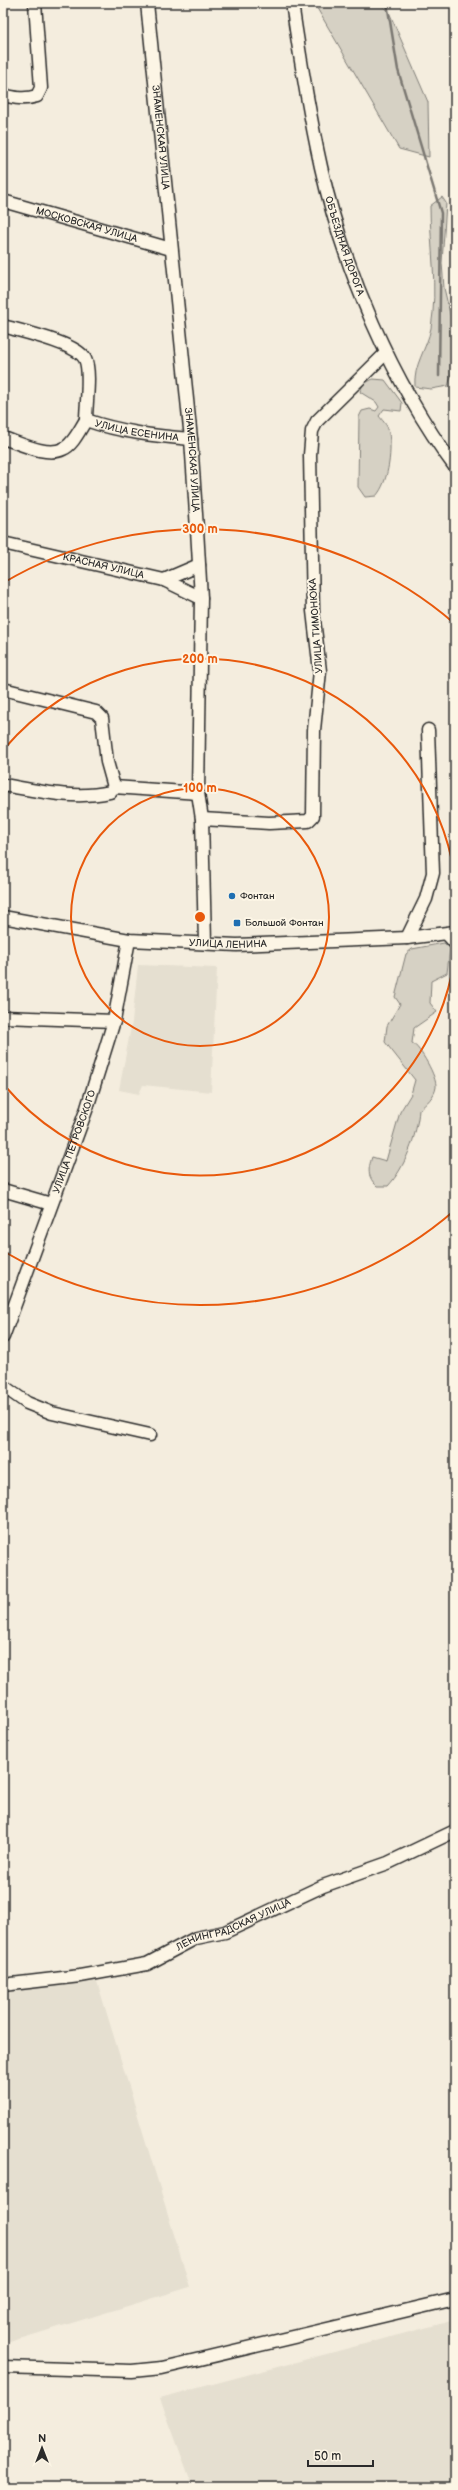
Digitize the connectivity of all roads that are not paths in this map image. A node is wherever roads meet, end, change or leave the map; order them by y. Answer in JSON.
{"nodes":[{"id":1,"x":35,"y":3,"type":"edge"},
{"id":2,"x":147,"y":3,"type":"edge"},
{"id":3,"x":292,"y":3,"type":"edge"},
{"id":4,"x":3,"y":95,"type":"edge"},
{"id":5,"x":3,"y":201,"type":"edge"},
{"id":6,"x":171,"y":249,"type":"junction"},
{"id":7,"x":3,"y":326,"type":"edge"},
{"id":8,"x":386,"y":353,"type":"junction"},
{"id":9,"x":86,"y":420,"type":"junction"},
{"id":10,"x":3,"y":438,"type":"edge"},
{"id":11,"x":191,"y":439,"type":"junction"},
{"id":12,"x":455,"y":467,"type":"edge"},
{"id":13,"x":3,"y":543,"type":"edge"},
{"id":14,"x":199,"y":565,"type":"junction"},
{"id":15,"x":164,"y":580,"type":"junction"},
{"id":16,"x":200,"y":598,"type":"junction"},
{"id":17,"x":3,"y":689,"type":"edge"},
{"id":18,"x":428,"y":730,"type":"dead end"},
{"id":19,"x":3,"y":785,"type":"edge"},
{"id":20,"x":114,"y":787,"type":"junction"},
{"id":21,"x":198,"y":793,"type":"junction"},
{"id":22,"x":202,"y":820,"type":"junction"},
{"id":23,"x":3,"y":917,"type":"edge"},
{"id":24,"x":451,"y":932,"type":"edge"},
{"id":25,"x":407,"y":938,"type":"junction"},
{"id":26,"x":129,"y":940,"type":"junction"},
{"id":27,"x":205,"y":942,"type":"junction"},
{"id":28,"x":455,"y":943,"type":"edge"},
{"id":29,"x":3,"y":1017,"type":"edge"},
{"id":30,"x":114,"y":1021,"type":"junction"},
{"id":31,"x":3,"y":1190,"type":"edge"},
{"id":32,"x":51,"y":1204,"type":"junction"},
{"id":33,"x":3,"y":1337,"type":"edge"},
{"id":34,"x":3,"y":1386,"type":"edge"},
{"id":35,"x":150,"y":1435,"type":"dead end"},
{"id":36,"x":455,"y":1831,"type":"edge"},
{"id":37,"x":3,"y":1985,"type":"edge"},
{"id":38,"x":455,"y":2299,"type":"edge"},
{"id":39,"x":3,"y":2367,"type":"edge"}],
"edges":[{"from":1,"to":4,"type":"street"},
{"from":2,"to":6,"type":"street","name":"ЗНАМЕНСКАЯ УЛИЦА"},
{"from":3,"to":8,"type":"street","name":"ОБЪЕЗДНАЯ ДОРОГА"},
{"from":5,"to":6,"type":"street","name":"МОСКОВСКАЯ УЛИЦА"},
{"from":6,"to":11,"type":"street","name":"ЗНАМЕНСКАЯ УЛИЦА"},
{"from":7,"to":9,"type":"street"},
{"from":8,"to":12,"type":"street","name":"ОБЪЕЗДНАЯ ДОРОГА"},
{"from":8,"to":22,"type":"street","name":"УЛИЦА ТИМОНЮКА"},
{"from":9,"to":10,"type":"street","name":"УЛИЦА ЕСЕНИНА"},
{"from":9,"to":11,"type":"street","name":"УЛИЦА ЕСЕНИНА"},
{"from":11,"to":14,"type":"street","name":"ЗНАМЕНСКАЯ УЛИЦА"},
{"from":13,"to":15,"type":"street","name":"КРАСНАЯ УЛИЦА"},
{"from":14,"to":15,"type":"street"},
{"from":14,"to":16,"type":"street","name":"ЗНАМЕНСКАЯ УЛИЦА"},
{"from":15,"to":16,"type":"street","name":"КРАСНАЯ УЛИЦА"},
{"from":16,"to":21,"type":"street","name":"ЗНАМЕНСКАЯ УЛИЦА"},
{"from":17,"to":20,"type":"street"},
{"from":18,"to":25,"type":"street"},
{"from":19,"to":20,"type":"street"},
{"from":20,"to":21,"type":"street"},
{"from":21,"to":22,"type":"street","name":"ЗНАМЕНСКАЯ УЛИЦА"},
{"from":22,"to":27,"type":"street","name":"ЗНАМЕНСКАЯ УЛИЦА"},
{"from":23,"to":26,"type":"street","name":"УЛИЦА ЛЕНИНА"},
{"from":24,"to":25,"type":"street","name":"УЛИЦА ЛЕНИНА"},
{"from":24,"to":28,"type":"street"},
{"from":25,"to":27,"type":"street","name":"УЛИЦА ЛЕНИНА"},
{"from":26,"to":27,"type":"street","name":"УЛИЦА ЛЕНИНА"},
{"from":26,"to":30,"type":"street","name":"УЛИЦА ПЕТРОВСКОГО"},
{"from":29,"to":30,"type":"street"},
{"from":30,"to":32,"type":"street","name":"УЛИЦА ПЕТРОВСКОГО"},
{"from":31,"to":32,"type":"street"},
{"from":32,"to":33,"type":"street","name":"УЛИЦА ПЕТРОВСКОГО"},
{"from":34,"to":35,"type":"street"},
{"from":36,"to":37,"type":"street","name":"ЛЕНИНГРАДСКАЯ УЛИЦА"},
{"from":38,"to":39,"type":"street"}]}
